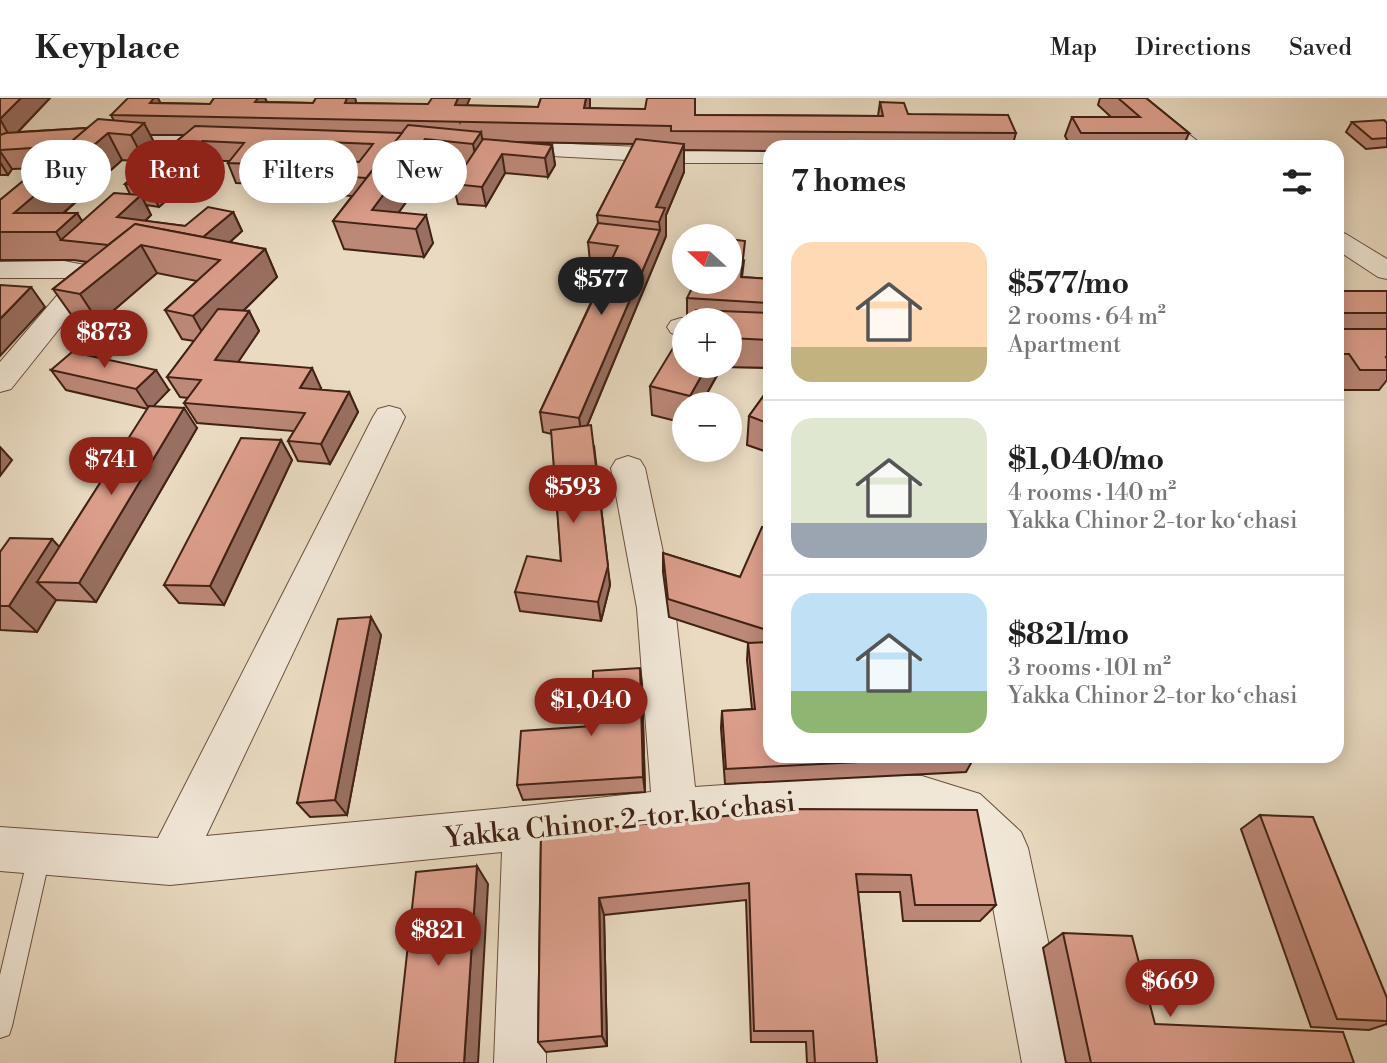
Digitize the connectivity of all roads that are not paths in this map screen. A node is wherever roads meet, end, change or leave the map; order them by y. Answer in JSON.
{"nodes":[{"id":1,"x":1131,"y":98,"type":"edge"},
{"id":2,"x":1185,"y":140,"type":"edge"},
{"id":3,"x":239,"y":141,"type":"edge"},
{"id":4,"x":477,"y":147,"type":"edge"},
{"id":5,"x":0,"y":155,"type":"edge"},
{"id":6,"x":763,"y":156,"type":"edge"},
{"id":7,"x":1344,"y":243,"type":"edge"},
{"id":8,"x":0,"y":270,"type":"edge"},
{"id":9,"x":1387,"y":271,"type":"edge"},
{"id":10,"x":0,"y":382,"type":"edge"},
{"id":11,"x":389,"y":417,"type":"dead end"},
{"id":12,"x":628,"y":468,"type":"dead end"},
{"id":13,"x":675,"y":810,"type":"junction"},
{"id":14,"x":525,"y":828,"type":"junction"},
{"id":15,"x":20,"y":850,"type":"edge"},
{"id":16,"x":170,"y":862,"type":"junction"},
{"id":17,"x":0,"y":1026,"type":"edge"},
{"id":18,"x":520,"y":1063,"type":"edge"},
{"id":19,"x":1048,"y":1063,"type":"edge"}],
"edges":[{"from":1,"to":2,"type":"street"},
{"from":3,"to":5,"type":"street"},
{"from":4,"to":6,"type":"street"},
{"from":7,"to":9,"type":"street"},
{"from":8,"to":10,"type":"street"},
{"from":11,"to":16,"type":"street"},
{"from":12,"to":13,"type":"street"},
{"from":13,"to":14,"type":"street","name":"Yakka Chinor 2-tor koʻchasi"},
{"from":13,"to":19,"type":"street","name":"Yakka Chinor 2-tor koʻchasi"},
{"from":14,"to":16,"type":"street","name":"Yakka Chinor 2-tor koʻchasi"},
{"from":14,"to":18,"type":"street"},
{"from":15,"to":16,"type":"street","name":"Yakka Chinor 2-tor koʻchasi"},
{"from":15,"to":17,"type":"lane"}]}
